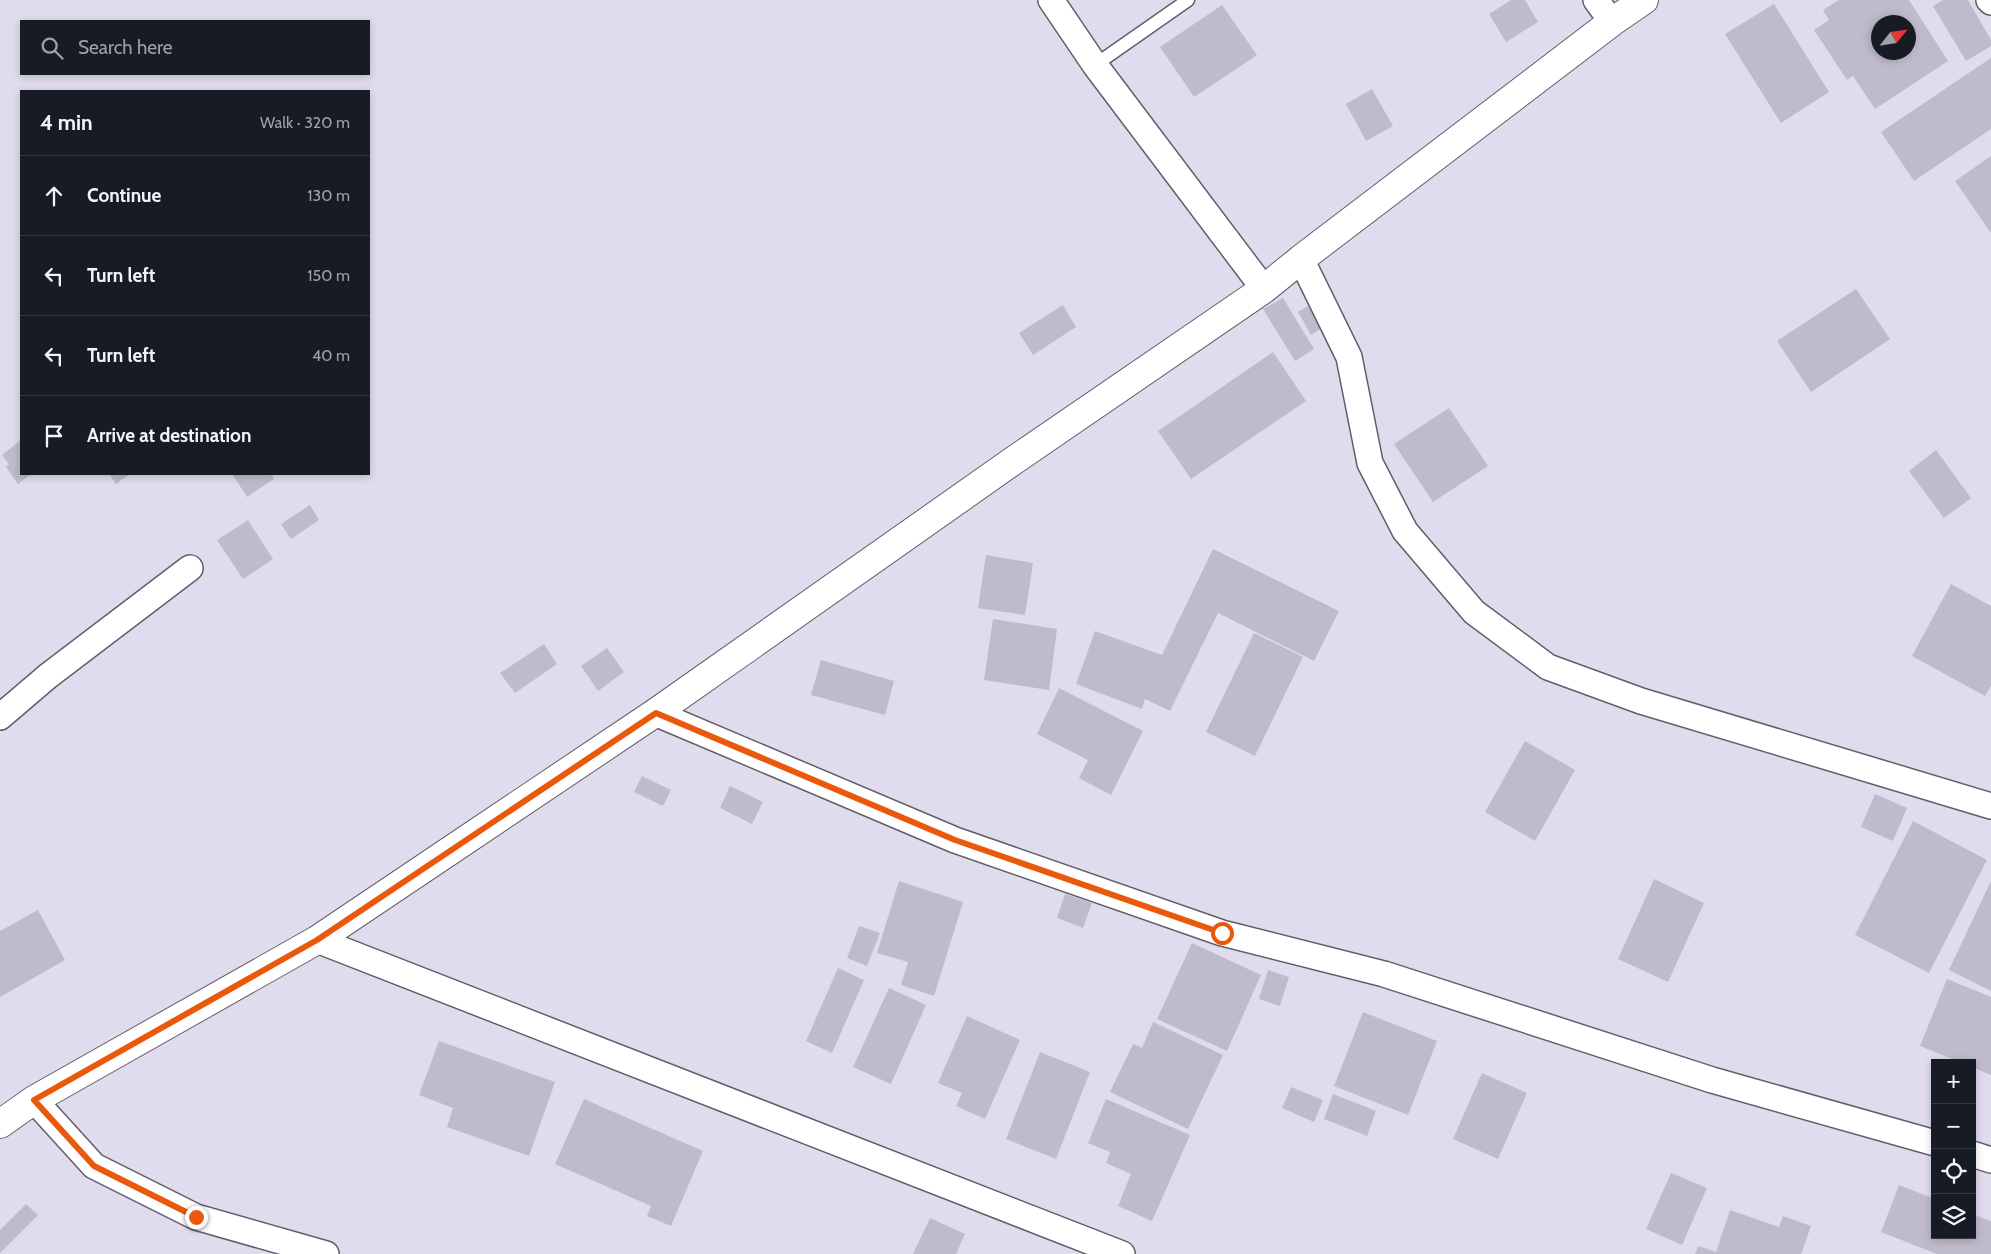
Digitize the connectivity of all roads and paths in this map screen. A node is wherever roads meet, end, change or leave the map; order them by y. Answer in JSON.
{"nodes":[{"id":1,"x":1051,"y":0,"type":"edge"},
{"id":2,"x":1188,"y":0,"type":"edge"},
{"id":3,"x":1596,"y":0,"type":"edge"},
{"id":4,"x":1644,"y":0,"type":"edge"},
{"id":5,"x":1612,"y":22,"type":"junction"},
{"id":6,"x":1095,"y":65,"type":"junction"},
{"id":7,"x":1301,"y":259,"type":"junction"},
{"id":8,"x":1264,"y":289,"type":"junction"},
{"id":9,"x":190,"y":568,"type":"dead end"},
{"id":10,"x":656,"y":713,"type":"junction"},
{"id":11,"x":0,"y":717,"type":"edge"},
{"id":12,"x":1991,"y":806,"type":"edge"},
{"id":13,"x":317,"y":940,"type":"junction"},
{"id":14,"x":34,"y":1100,"type":"junction"},
{"id":15,"x":0,"y":1124,"type":"edge"},
{"id":16,"x":1931,"y":1143,"type":"edge"},
{"id":17,"x":1976,"y":1155,"type":"edge"},
{"id":18,"x":1991,"y":1160,"type":"edge"},
{"id":19,"x":326,"y":1254,"type":"edge"},
{"id":20,"x":1122,"y":1254,"type":"edge"}],
"edges":[{"from":1,"to":6,"type":"street"},
{"from":2,"to":6,"type":"lane"},
{"from":3,"to":5,"type":"street"},
{"from":4,"to":5,"type":"street"},
{"from":5,"to":7,"type":"street"},
{"from":6,"to":8,"type":"street"},
{"from":7,"to":8,"type":"street"},
{"from":7,"to":12,"type":"street"},
{"from":8,"to":10,"type":"street"},
{"from":9,"to":11,"type":"street"},
{"from":10,"to":13,"type":"street"},
{"from":10,"to":16,"type":"street"},
{"from":13,"to":14,"type":"street"},
{"from":13,"to":20,"type":"street"},
{"from":14,"to":15,"type":"street"},
{"from":14,"to":19,"type":"street"},
{"from":17,"to":18,"type":"street"}]}
